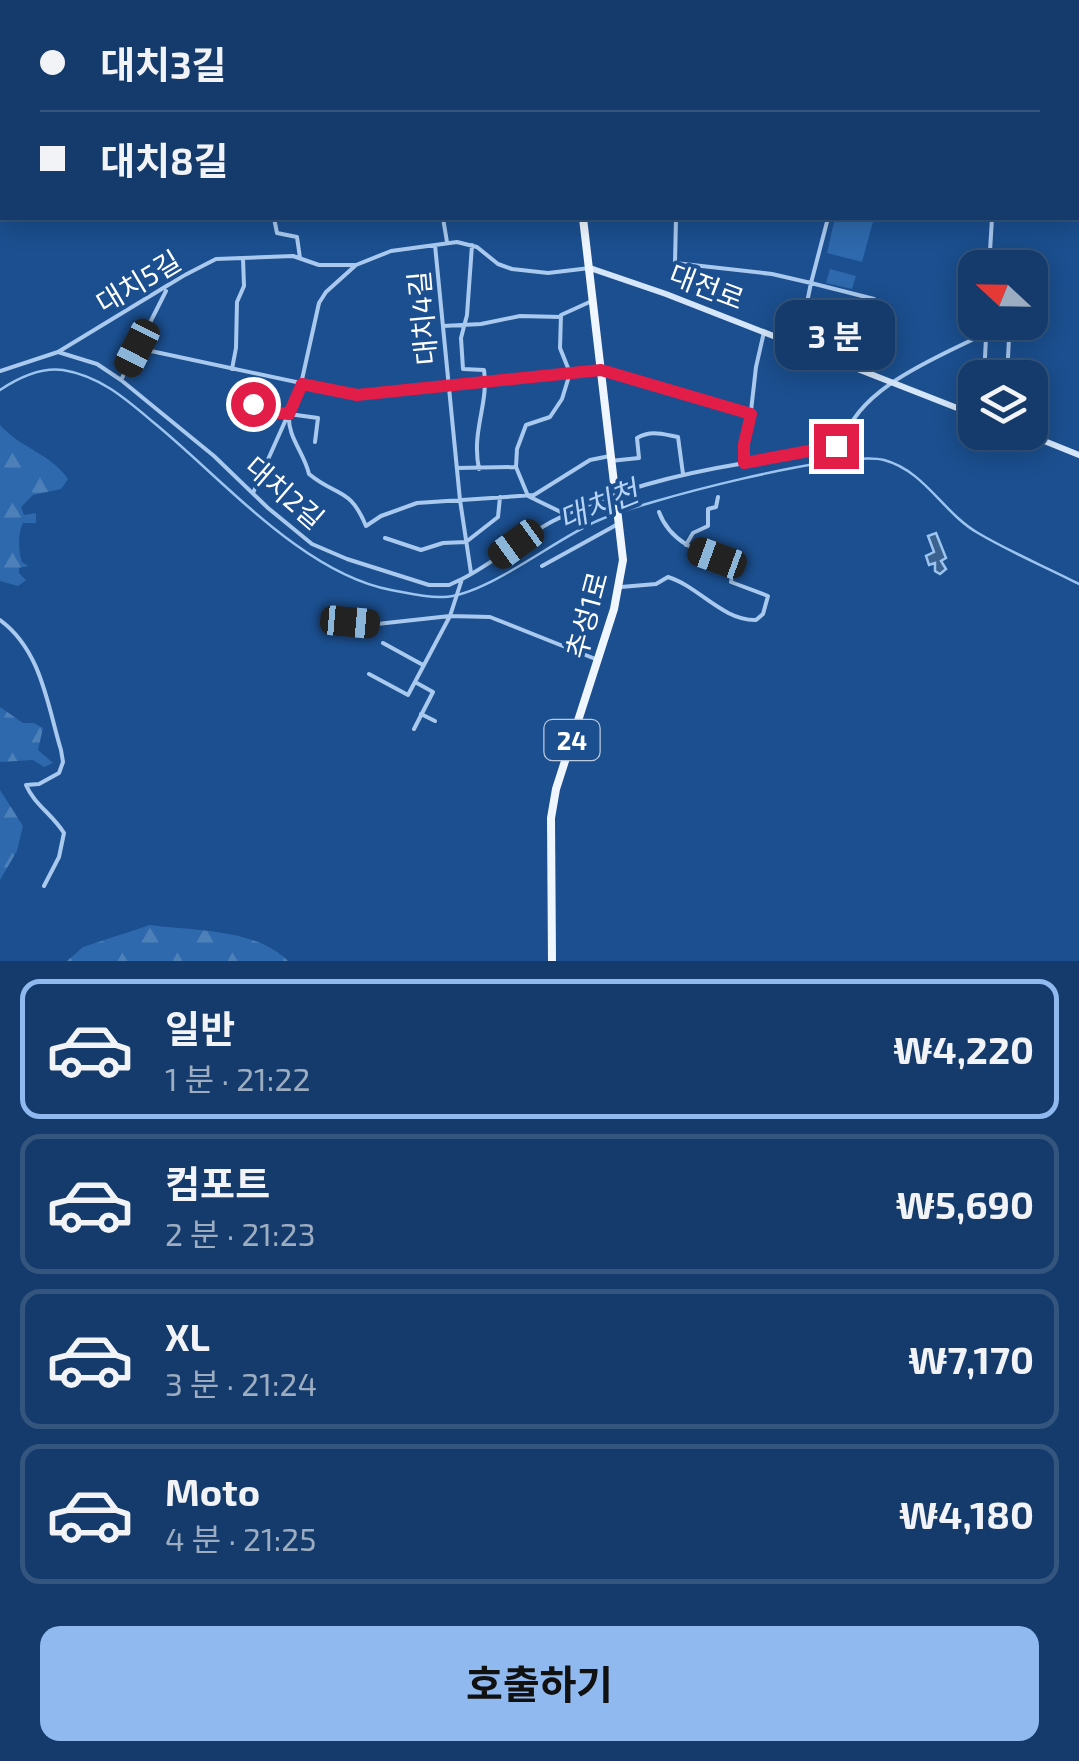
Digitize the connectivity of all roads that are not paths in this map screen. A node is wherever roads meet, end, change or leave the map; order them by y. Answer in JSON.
{"nodes":[{"id":1,"x":274,"y":220,"type":"edge"},
{"id":2,"x":443,"y":220,"type":"edge"},
{"id":3,"x":583,"y":220,"type":"edge"},
{"id":4,"x":676,"y":220,"type":"edge"},
{"id":5,"x":827,"y":220,"type":"edge"},
{"id":6,"x":992,"y":220,"type":"edge"},
{"id":7,"x":447,"y":243,"type":"junction"},
{"id":8,"x":472,"y":244,"type":"junction"},
{"id":9,"x":436,"y":245,"type":"junction"},
{"id":10,"x":991,"y":250,"type":"edge"},
{"id":11,"x":244,"y":258,"type":"junction"},
{"id":12,"x":300,"y":258,"type":"junction"},
{"id":13,"x":356,"y":265,"type":"junction"},
{"id":14,"x":590,"y":268,"type":"junction"},
{"id":15,"x":811,"y":283,"type":"junction"},
{"id":16,"x":168,"y":288,"type":"junction"},
{"id":17,"x":874,"y":299,"type":"dead end"},
{"id":18,"x":594,"y":300,"type":"junction"},
{"id":19,"x":561,"y":317,"type":"junction"},
{"id":20,"x":443,"y":326,"type":"junction"},
{"id":21,"x":464,"y":326,"type":"junction"},
{"id":22,"x":764,"y":332,"type":"junction"},
{"id":23,"x":976,"y":340,"type":"edge"},
{"id":24,"x":798,"y":346,"type":"junction"},
{"id":25,"x":137,"y":348,"type":"junction"},
{"id":26,"x":58,"y":352,"type":"junction"},
{"id":27,"x":232,"y":369,"type":"junction"},
{"id":28,"x":601,"y":370,"type":"junction"},
{"id":29,"x":0,"y":371,"type":"edge"},
{"id":30,"x":570,"y":373,"type":"junction"},
{"id":31,"x":121,"y":380,"type":"junction"},
{"id":32,"x":486,"y":383,"type":"junction"},
{"id":33,"x":894,"y":383,"type":"junction"},
{"id":34,"x":302,"y":384,"type":"junction"},
{"id":35,"x":448,"y":388,"type":"junction"},
{"id":36,"x":253,"y":404,"type":"dead end"},
{"id":37,"x":958,"y":408,"type":"edge"},
{"id":38,"x":751,"y":414,"type":"junction"},
{"id":39,"x":288,"y":416,"type":"junction"},
{"id":40,"x":315,"y":442,"type":"dead end"},
{"id":41,"x":1048,"y":442,"type":"edge"},
{"id":42,"x":1079,"y":455,"type":"edge"},
{"id":43,"x":610,"y":458,"type":"junction"},
{"id":44,"x":744,"y":463,"type":"junction"},
{"id":45,"x":516,"y":467,"type":"junction"},
{"id":46,"x":457,"y":468,"type":"junction"},
{"id":47,"x":479,"y":468,"type":"junction"},
{"id":48,"x":684,"y":474,"type":"junction"},
{"id":49,"x":253,"y":493,"type":"junction"},
{"id":50,"x":614,"y":495,"type":"junction"},
{"id":51,"x":528,"y":496,"type":"junction"},
{"id":52,"x":500,"y":497,"type":"junction"},
{"id":53,"x":718,"y":497,"type":"dead end"},
{"id":54,"x":460,"y":500,"type":"junction"},
{"id":55,"x":659,"y":512,"type":"dead end"},
{"id":56,"x":567,"y":515,"type":"junction"},
{"id":57,"x":618,"y":524,"type":"junction"},
{"id":58,"x":384,"y":538,"type":"dead end"},
{"id":59,"x":466,"y":542,"type":"junction"},
{"id":60,"x":686,"y":545,"type":"junction"},
{"id":61,"x":542,"y":566,"type":"dead end"},
{"id":62,"x":471,"y":574,"type":"junction"},
{"id":63,"x":461,"y":582,"type":"junction"},
{"id":64,"x":621,"y":588,"type":"junction"},
{"id":65,"x":450,"y":616,"type":"junction"},
{"id":66,"x":0,"y":620,"type":"edge"},
{"id":67,"x":350,"y":622,"type":"dead end"},
{"id":68,"x":383,"y":642,"type":"dead end"},
{"id":69,"x":598,"y":660,"type":"junction"},
{"id":70,"x":424,"y":665,"type":"junction"},
{"id":71,"x":369,"y":674,"type":"dead end"},
{"id":72,"x":415,"y":682,"type":"junction"},
{"id":73,"x":422,"y":714,"type":"junction"},
{"id":74,"x":435,"y":721,"type":"dead end"},
{"id":75,"x":414,"y":729,"type":"dead end"},
{"id":76,"x":44,"y":886,"type":"dead end"},
{"id":77,"x":552,"y":961,"type":"edge"}],
"edges":[{"from":1,"to":12,"type":"street"},
{"from":2,"to":7,"type":"street"},
{"from":3,"to":14,"type":"main road","name":"추성1로","number":"24"},
{"from":4,"to":15,"type":"street"},
{"from":5,"to":15,"type":"street"},
{"from":6,"to":10,"type":"street"},
{"from":7,"to":8,"type":"street","name":"대치5길"},
{"from":7,"to":9,"type":"street","name":"대치5길"},
{"from":8,"to":14,"type":"street","name":"대치5길"},
{"from":8,"to":21,"type":"street"},
{"from":9,"to":13,"type":"street","name":"대치5길"},
{"from":9,"to":20,"type":"street","name":"대치4길"},
{"from":11,"to":12,"type":"street","name":"대치5길"},
{"from":11,"to":16,"type":"street","name":"대치5길"},
{"from":11,"to":27,"type":"street"},
{"from":12,"to":13,"type":"street","name":"대치5길"},
{"from":13,"to":34,"type":"street"},
{"from":14,"to":18,"type":"main road","name":"추성1로","number":"24"},
{"from":14,"to":22,"type":"street","name":"대전로"},
{"from":15,"to":17,"type":"street"},
{"from":15,"to":24,"type":"street"},
{"from":16,"to":25,"type":"street"},
{"from":16,"to":26,"type":"street","name":"대치5길"},
{"from":18,"to":19,"type":"street"},
{"from":18,"to":28,"type":"main road","name":"추성1로","number":"24"},
{"from":19,"to":21,"type":"street"},
{"from":19,"to":30,"type":"street"},
{"from":20,"to":21,"type":"street"},
{"from":20,"to":35,"type":"street","name":"대치4길"},
{"from":21,"to":32,"type":"street"},
{"from":22,"to":24,"type":"street","name":"대전로"},
{"from":22,"to":38,"type":"street"},
{"from":23,"to":33,"type":"street"},
{"from":24,"to":33,"type":"street","name":"대전로"},
{"from":25,"to":27,"type":"street","name":"대치4길"},
{"from":25,"to":31,"type":"street"},
{"from":26,"to":29,"type":"street","name":"대치5길"},
{"from":26,"to":31,"type":"street","name":"대치2길"},
{"from":27,"to":34,"type":"street","name":"대치4길"},
{"from":28,"to":30,"type":"street","name":"대치4길"},
{"from":28,"to":38,"type":"street"},
{"from":28,"to":43,"type":"main road","name":"추성1로","number":"24"},
{"from":30,"to":32,"type":"street","name":"대치4길"},
{"from":30,"to":45,"type":"street"},
{"from":31,"to":49,"type":"street","name":"대치2길"},
{"from":32,"to":35,"type":"street","name":"대치4길"},
{"from":32,"to":47,"type":"street"},
{"from":33,"to":37,"type":"street","name":"대전로"},
{"from":33,"to":44,"type":"street","name":"대치2길"},
{"from":34,"to":35,"type":"street","name":"대치4길"},
{"from":34,"to":39,"type":"street"},
{"from":35,"to":46,"type":"street"},
{"from":36,"to":39,"type":"street"},
{"from":38,"to":44,"type":"street"},
{"from":39,"to":40,"type":"street"},
{"from":39,"to":49,"type":"street"},
{"from":39,"to":54,"type":"street"},
{"from":41,"to":42,"type":"street"},
{"from":43,"to":48,"type":"street"},
{"from":43,"to":50,"type":"main road","name":"추성1로","number":"24"},
{"from":43,"to":51,"type":"street"},
{"from":44,"to":48,"type":"street","name":"대치2길"},
{"from":45,"to":47,"type":"street"},
{"from":45,"to":51,"type":"street"},
{"from":46,"to":47,"type":"street"},
{"from":46,"to":54,"type":"street"},
{"from":48,"to":50,"type":"street","name":"대치2길"},
{"from":49,"to":63,"type":"street","name":"대치2길"},
{"from":50,"to":56,"type":"street","name":"대치2길"},
{"from":50,"to":57,"type":"main road","name":"추성1로","number":"24"},
{"from":51,"to":52,"type":"street"},
{"from":51,"to":56,"type":"street"},
{"from":52,"to":54,"type":"street"},
{"from":52,"to":59,"type":"street"},
{"from":53,"to":60,"type":"street"},
{"from":54,"to":59,"type":"street"},
{"from":55,"to":60,"type":"street"},
{"from":56,"to":62,"type":"street","name":"대치2길"},
{"from":57,"to":61,"type":"street"},
{"from":57,"to":64,"type":"main road","name":"추성1로","number":"24"},
{"from":58,"to":59,"type":"street"},
{"from":59,"to":62,"type":"street"},
{"from":60,"to":64,"type":"street"},
{"from":62,"to":63,"type":"street","name":"대치2길"},
{"from":63,"to":65,"type":"street"},
{"from":64,"to":69,"type":"main road","name":"추성1로","number":"24"},
{"from":65,"to":67,"type":"street"},
{"from":65,"to":69,"type":"street"},
{"from":65,"to":70,"type":"street"},
{"from":66,"to":76,"type":"street"},
{"from":68,"to":70,"type":"street"},
{"from":69,"to":77,"type":"main road","name":"추성1로","number":"24"},
{"from":70,"to":72,"type":"street"},
{"from":71,"to":72,"type":"street"},
{"from":72,"to":73,"type":"street"},
{"from":73,"to":74,"type":"street"},
{"from":73,"to":75,"type":"street"}]}
